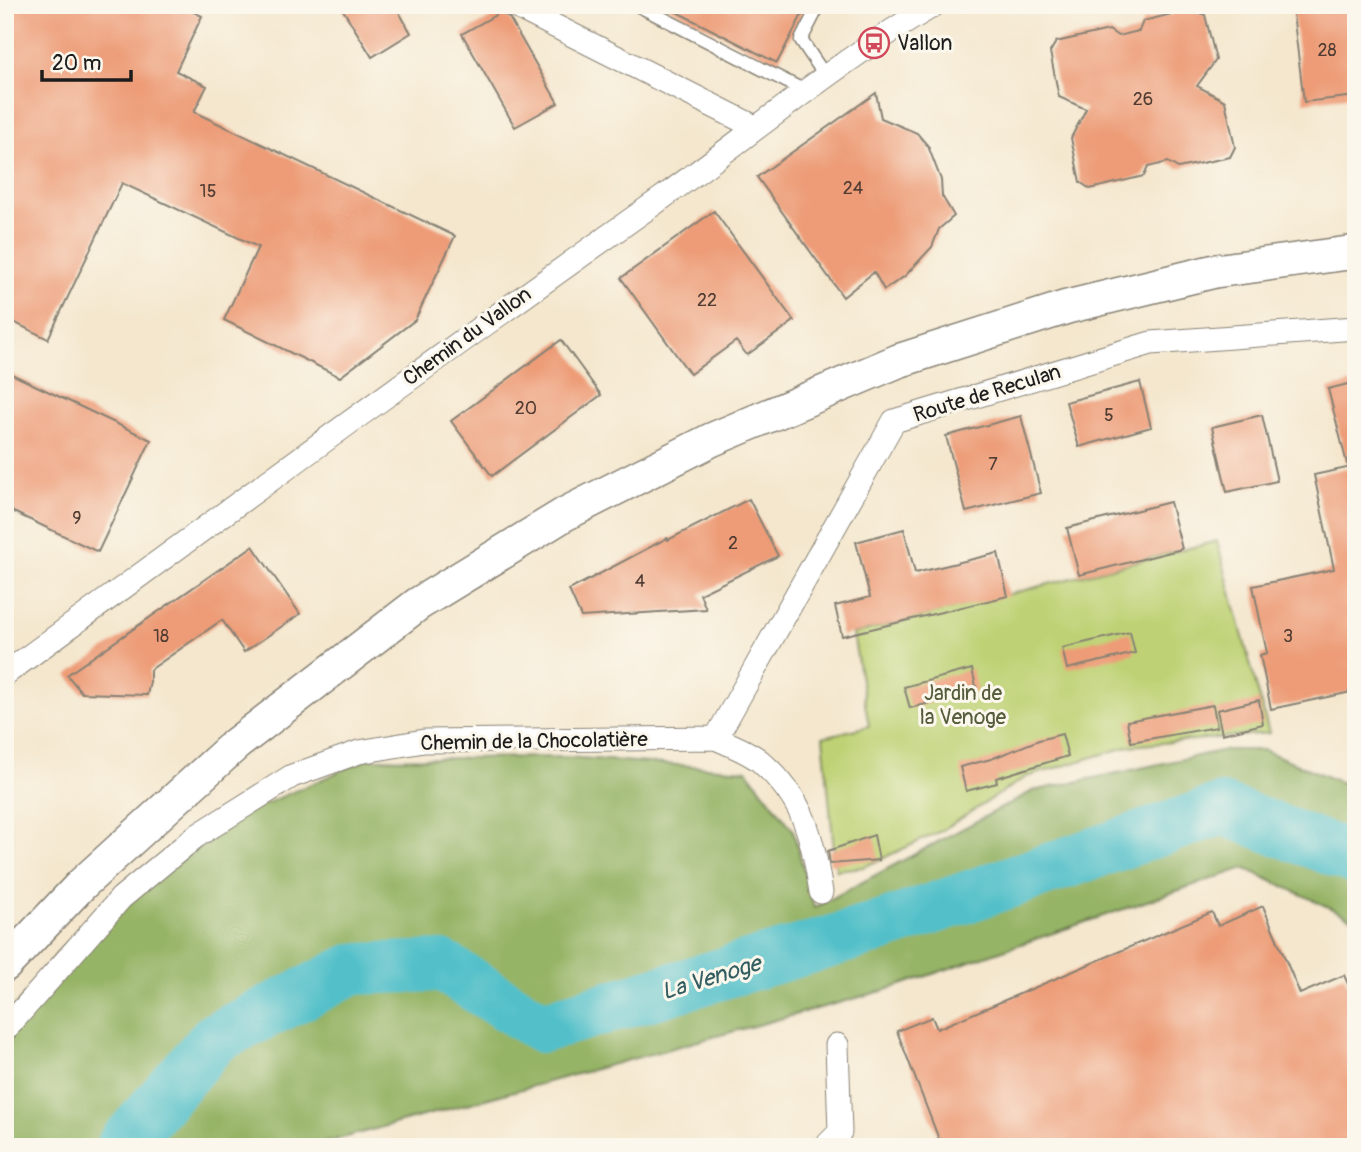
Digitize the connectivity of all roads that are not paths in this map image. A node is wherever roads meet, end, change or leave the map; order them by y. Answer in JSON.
{"nodes":[{"id":1,"x":513,"y":5,"type":"edge"},
{"id":2,"x":819,"y":5,"type":"edge"},
{"id":3,"x":934,"y":5,"type":"edge"},
{"id":4,"x":641,"y":6,"type":"edge"},
{"id":5,"x":826,"y":77,"type":"junction"},
{"id":6,"x":805,"y":91,"type":"junction"},
{"id":7,"x":755,"y":127,"type":"junction"},
{"id":8,"x":1356,"y":252,"type":"edge"},
{"id":9,"x":1356,"y":328,"type":"edge"},
{"id":10,"x":5,"y":674,"type":"edge"},
{"id":11,"x":716,"y":738,"type":"junction"},
{"id":12,"x":821,"y":892,"type":"dead end"},
{"id":13,"x":5,"y":965,"type":"edge"},
{"id":14,"x":5,"y":1030,"type":"edge"},
{"id":15,"x":837,"y":1045,"type":"dead end"},
{"id":16,"x":825,"y":1147,"type":"edge"}],
"edges":[{"from":1,"to":7,"type":"street"},
{"from":2,"to":5,"type":"lane"},
{"from":3,"to":5,"type":"street","name":"Chemin du Vallon"},
{"from":4,"to":6,"type":"lane"},
{"from":5,"to":6,"type":"street","name":"Chemin du Vallon"},
{"from":6,"to":7,"type":"street","name":"Chemin du Vallon"},
{"from":7,"to":10,"type":"street","name":"Chemin du Vallon"},
{"from":8,"to":13,"type":"main road"},
{"from":9,"to":11,"type":"street","name":"Route de Reculan"},
{"from":11,"to":12,"type":"street","name":"Chemin de la Chocolatière"},
{"from":11,"to":14,"type":"street","name":"Chemin de la Chocolatière"},
{"from":15,"to":16,"type":"street"}]}
